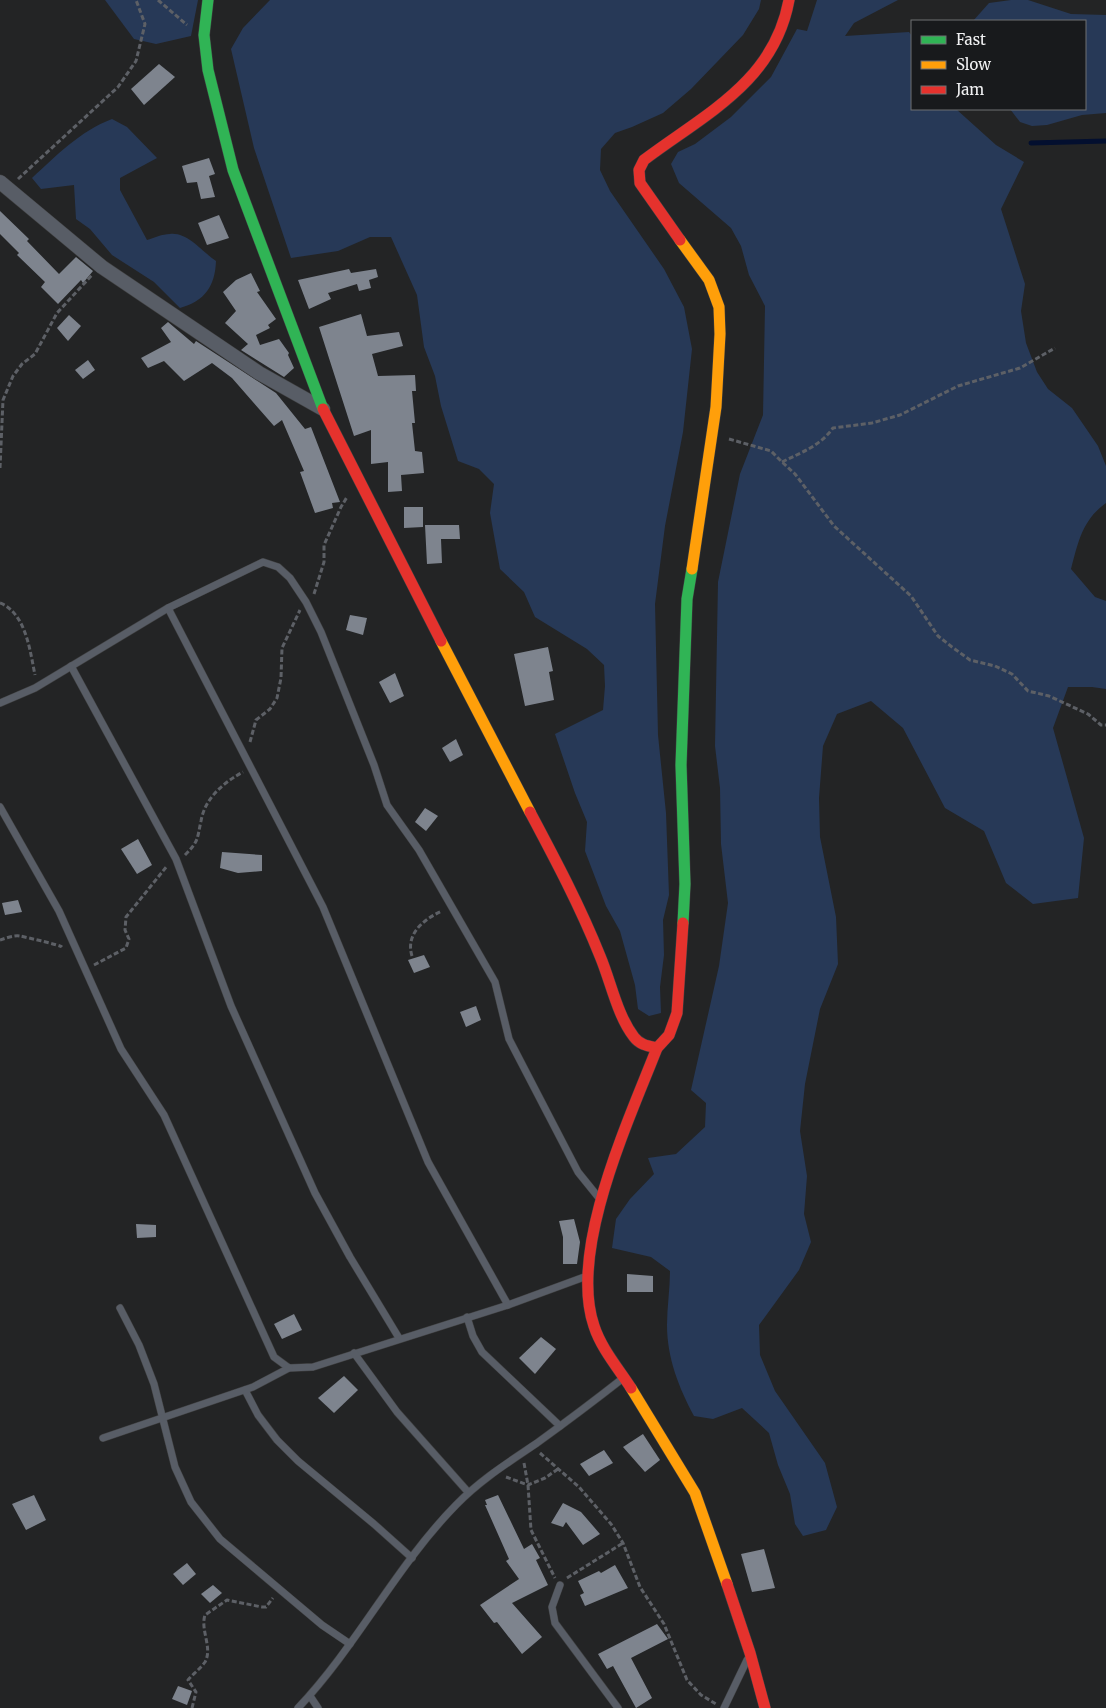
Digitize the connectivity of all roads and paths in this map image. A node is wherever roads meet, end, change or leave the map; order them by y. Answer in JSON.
{"nodes":[{"id":1,"x":136,"y":0,"type":"edge"},
{"id":2,"x":158,"y":0,"type":"edge"},
{"id":3,"x":208,"y":0,"type":"edge"},
{"id":4,"x":789,"y":0,"type":"edge"},
{"id":5,"x":204,"y":32,"type":"junction"},
{"id":6,"x":4,"y":186,"type":"edge"},
{"id":7,"x":100,"y":265,"type":"junction"},
{"id":8,"x":1055,"y":348,"type":"dead end"},
{"id":9,"x":323,"y":409,"type":"junction"},
{"id":10,"x":711,"y":436,"type":"junction"},
{"id":11,"x":782,"y":462,"type":"junction"},
{"id":12,"x":0,"y":468,"type":"edge"},
{"id":13,"x":0,"y":603,"type":"edge"},
{"id":14,"x":168,"y":608,"type":"junction"},
{"id":15,"x":71,"y":666,"type":"junction"},
{"id":16,"x":35,"y":688,"type":"junction"},
{"id":17,"x":0,"y":704,"type":"edge"},
{"id":18,"x":1106,"y":725,"type":"edge"},
{"id":19,"x":0,"y":807,"type":"edge"},
{"id":20,"x":452,"y":907,"type":"junction"},
{"id":21,"x":0,"y":940,"type":"edge"},
{"id":22,"x":412,"y":956,"type":"dead end"},
{"id":23,"x":79,"y":958,"type":"junction"},
{"id":24,"x":657,"y":1048,"type":"junction"},
{"id":25,"x":602,"y":1202,"type":"junction"},
{"id":26,"x":590,"y":1275,"type":"junction"},
{"id":27,"x":508,"y":1305,"type":"junction"},
{"id":28,"x":120,"y":1308,"type":"dead end"},
{"id":29,"x":467,"y":1317,"type":"junction"},
{"id":30,"x":399,"y":1338,"type":"junction"},
{"id":31,"x":354,"y":1353,"type":"junction"},
{"id":32,"x":289,"y":1368,"type":"junction"},
{"id":33,"x":624,"y":1377,"type":"junction"},
{"id":34,"x":245,"y":1390,"type":"junction"},
{"id":35,"x":163,"y":1420,"type":"junction"},
{"id":36,"x":560,"y":1426,"type":"junction"},
{"id":37,"x":103,"y":1438,"type":"dead end"},
{"id":38,"x":532,"y":1446,"type":"junction"},
{"id":39,"x":521,"y":1453,"type":"junction"},
{"id":40,"x":558,"y":1469,"type":"junction"},
{"id":41,"x":494,"y":1472,"type":"junction"},
{"id":42,"x":528,"y":1485,"type":"junction"},
{"id":43,"x":468,"y":1492,"type":"junction"},
{"id":44,"x":623,"y":1543,"type":"junction"},
{"id":45,"x":412,"y":1558,"type":"junction"},
{"id":46,"x":560,"y":1585,"type":"junction"},
{"id":47,"x":279,"y":1590,"type":"junction"},
{"id":48,"x":350,"y":1644,"type":"junction"},
{"id":49,"x":750,"y":1653,"type":"junction"},
{"id":50,"x":310,"y":1696,"type":"junction"},
{"id":51,"x":192,"y":1708,"type":"edge"},
{"id":52,"x":298,"y":1708,"type":"edge"},
{"id":53,"x":318,"y":1708,"type":"edge"},
{"id":54,"x":618,"y":1708,"type":"edge"},
{"id":55,"x":723,"y":1708,"type":"edge"},
{"id":56,"x":765,"y":1708,"type":"edge"}],
"edges":[{"from":1,"to":6,"type":"path"},
{"from":2,"to":5,"type":"path"},
{"from":3,"to":5,"type":"main road"},
{"from":4,"to":10,"type":"main road"},
{"from":5,"to":9,"type":"main road"},
{"from":6,"to":7,"type":"street"},
{"from":7,"to":9,"type":"street"},
{"from":7,"to":12,"type":"path"},
{"from":8,"to":11,"type":"path"},
{"from":9,"to":24,"type":"main road"},
{"from":10,"to":11,"type":"path"},
{"from":10,"to":24,"type":"main road"},
{"from":11,"to":18,"type":"path"},
{"from":13,"to":16,"type":"path"},
{"from":14,"to":15,"type":"lane"},
{"from":14,"to":20,"type":"lane"},
{"from":14,"to":27,"type":"lane"},
{"from":15,"to":16,"type":"lane"},
{"from":15,"to":30,"type":"lane"},
{"from":16,"to":17,"type":"lane"},
{"from":19,"to":23,"type":"lane"},
{"from":20,"to":22,"type":"path"},
{"from":20,"to":25,"type":"lane"},
{"from":21,"to":23,"type":"path"},
{"from":23,"to":32,"type":"lane"},
{"from":24,"to":25,"type":"main road"},
{"from":25,"to":26,"type":"main road"},
{"from":26,"to":27,"type":"lane"},
{"from":26,"to":33,"type":"main road"},
{"from":27,"to":29,"type":"lane"},
{"from":28,"to":35,"type":"lane"},
{"from":29,"to":30,"type":"lane"},
{"from":29,"to":36,"type":"lane"},
{"from":30,"to":31,"type":"lane"},
{"from":31,"to":32,"type":"lane"},
{"from":31,"to":43,"type":"lane"},
{"from":32,"to":34,"type":"lane"},
{"from":33,"to":36,"type":"lane"},
{"from":33,"to":49,"type":"main road"},
{"from":34,"to":35,"type":"lane"},
{"from":34,"to":45,"type":"lane"},
{"from":35,"to":37,"type":"lane"},
{"from":35,"to":47,"type":"lane"},
{"from":36,"to":38,"type":"lane"},
{"from":38,"to":39,"type":"lane"},
{"from":38,"to":40,"type":"path"},
{"from":39,"to":41,"type":"lane"},
{"from":39,"to":42,"type":"path"},
{"from":40,"to":42,"type":"path"},
{"from":40,"to":44,"type":"path"},
{"from":41,"to":42,"type":"path"},
{"from":41,"to":43,"type":"lane"},
{"from":42,"to":46,"type":"path"},
{"from":43,"to":45,"type":"lane"},
{"from":44,"to":46,"type":"path"},
{"from":44,"to":55,"type":"path"},
{"from":45,"to":48,"type":"lane"},
{"from":46,"to":54,"type":"lane"},
{"from":47,"to":48,"type":"lane"},
{"from":47,"to":51,"type":"path"},
{"from":48,"to":50,"type":"lane"},
{"from":49,"to":55,"type":"lane"},
{"from":49,"to":56,"type":"main road"},
{"from":50,"to":52,"type":"lane"},
{"from":50,"to":53,"type":"lane"}]}
